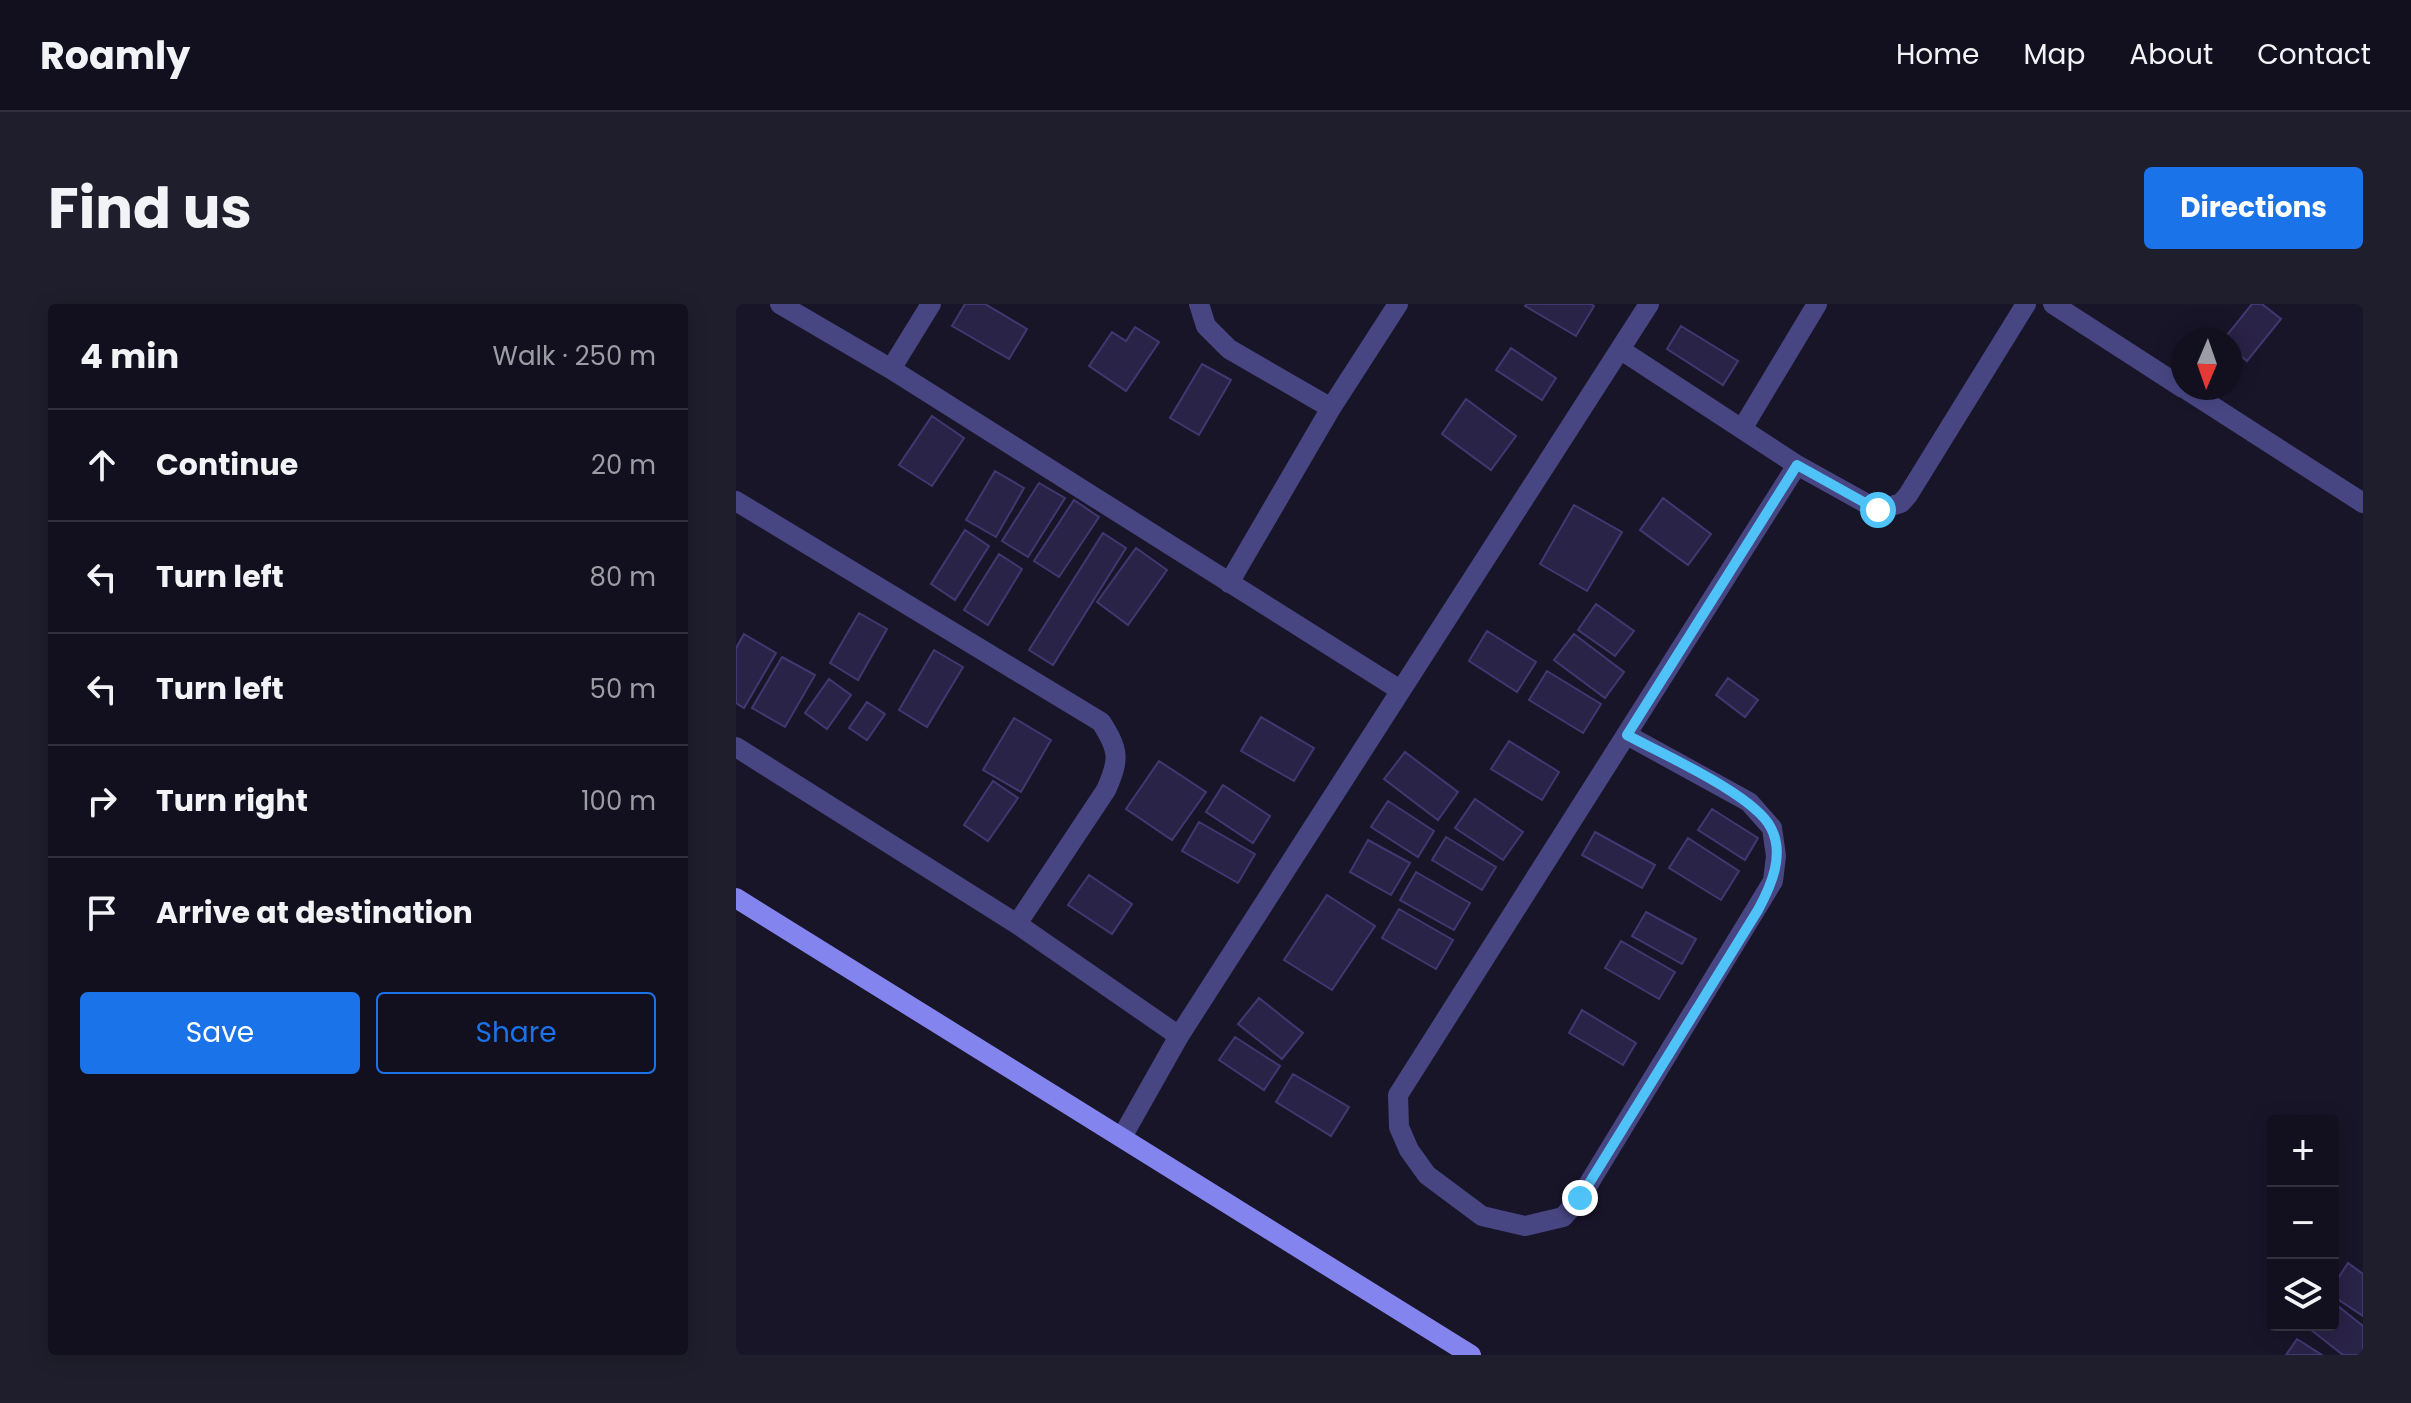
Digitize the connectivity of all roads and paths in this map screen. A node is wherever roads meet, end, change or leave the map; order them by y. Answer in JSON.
{"nodes":[{"id":1,"x":780,"y":304,"type":"edge"},
{"id":2,"x":931,"y":304,"type":"edge"},
{"id":3,"x":1199,"y":304,"type":"edge"},
{"id":4,"x":1398,"y":304,"type":"edge"},
{"id":5,"x":1649,"y":304,"type":"edge"},
{"id":6,"x":1817,"y":304,"type":"edge"},
{"id":7,"x":2026,"y":304,"type":"edge"},
{"id":8,"x":2053,"y":304,"type":"edge"},
{"id":9,"x":1621,"y":350,"type":"junction"},
{"id":10,"x":891,"y":369,"type":"junction"},
{"id":11,"x":2171,"y":380,"type":"edge"},
{"id":12,"x":2202,"y":400,"type":"edge"},
{"id":13,"x":1331,"y":408,"type":"junction"},
{"id":14,"x":1742,"y":429,"type":"junction"},
{"id":15,"x":1797,"y":465,"type":"junction"},
{"id":16,"x":736,"y":501,"type":"edge"},
{"id":17,"x":2363,"y":503,"type":"edge"},
{"id":18,"x":1229,"y":583,"type":"junction"},
{"id":19,"x":1400,"y":690,"type":"junction"},
{"id":20,"x":1627,"y":735,"type":"junction"},
{"id":21,"x":736,"y":747,"type":"edge"},
{"id":22,"x":736,"y":898,"type":"edge"},
{"id":23,"x":1017,"y":924,"type":"junction"},
{"id":24,"x":1179,"y":1036,"type":"junction"},
{"id":25,"x":1122,"y":1137,"type":"junction"},
{"id":26,"x":1471,"y":1355,"type":"edge"}],
"edges":[{"from":1,"to":10,"type":"street"},
{"from":2,"to":10,"type":"street"},
{"from":3,"to":13,"type":"street"},
{"from":4,"to":13,"type":"street"},
{"from":5,"to":9,"type":"street"},
{"from":6,"to":14,"type":"street"},
{"from":7,"to":15,"type":"street"},
{"from":8,"to":11,"type":"street"},
{"from":9,"to":14,"type":"street"},
{"from":9,"to":19,"type":"street"},
{"from":10,"to":18,"type":"street"},
{"from":12,"to":17,"type":"street"},
{"from":13,"to":18,"type":"street"},
{"from":14,"to":15,"type":"street"},
{"from":15,"to":20,"type":"street"},
{"from":16,"to":23,"type":"street"},
{"from":18,"to":19,"type":"street"},
{"from":19,"to":24,"type":"street"},
{"from":20,"to":20,"type":"street"},
{"from":21,"to":23,"type":"street"},
{"from":22,"to":25,"type":"main road"},
{"from":23,"to":24,"type":"street"},
{"from":24,"to":25,"type":"street"},
{"from":25,"to":26,"type":"main road"}]}
